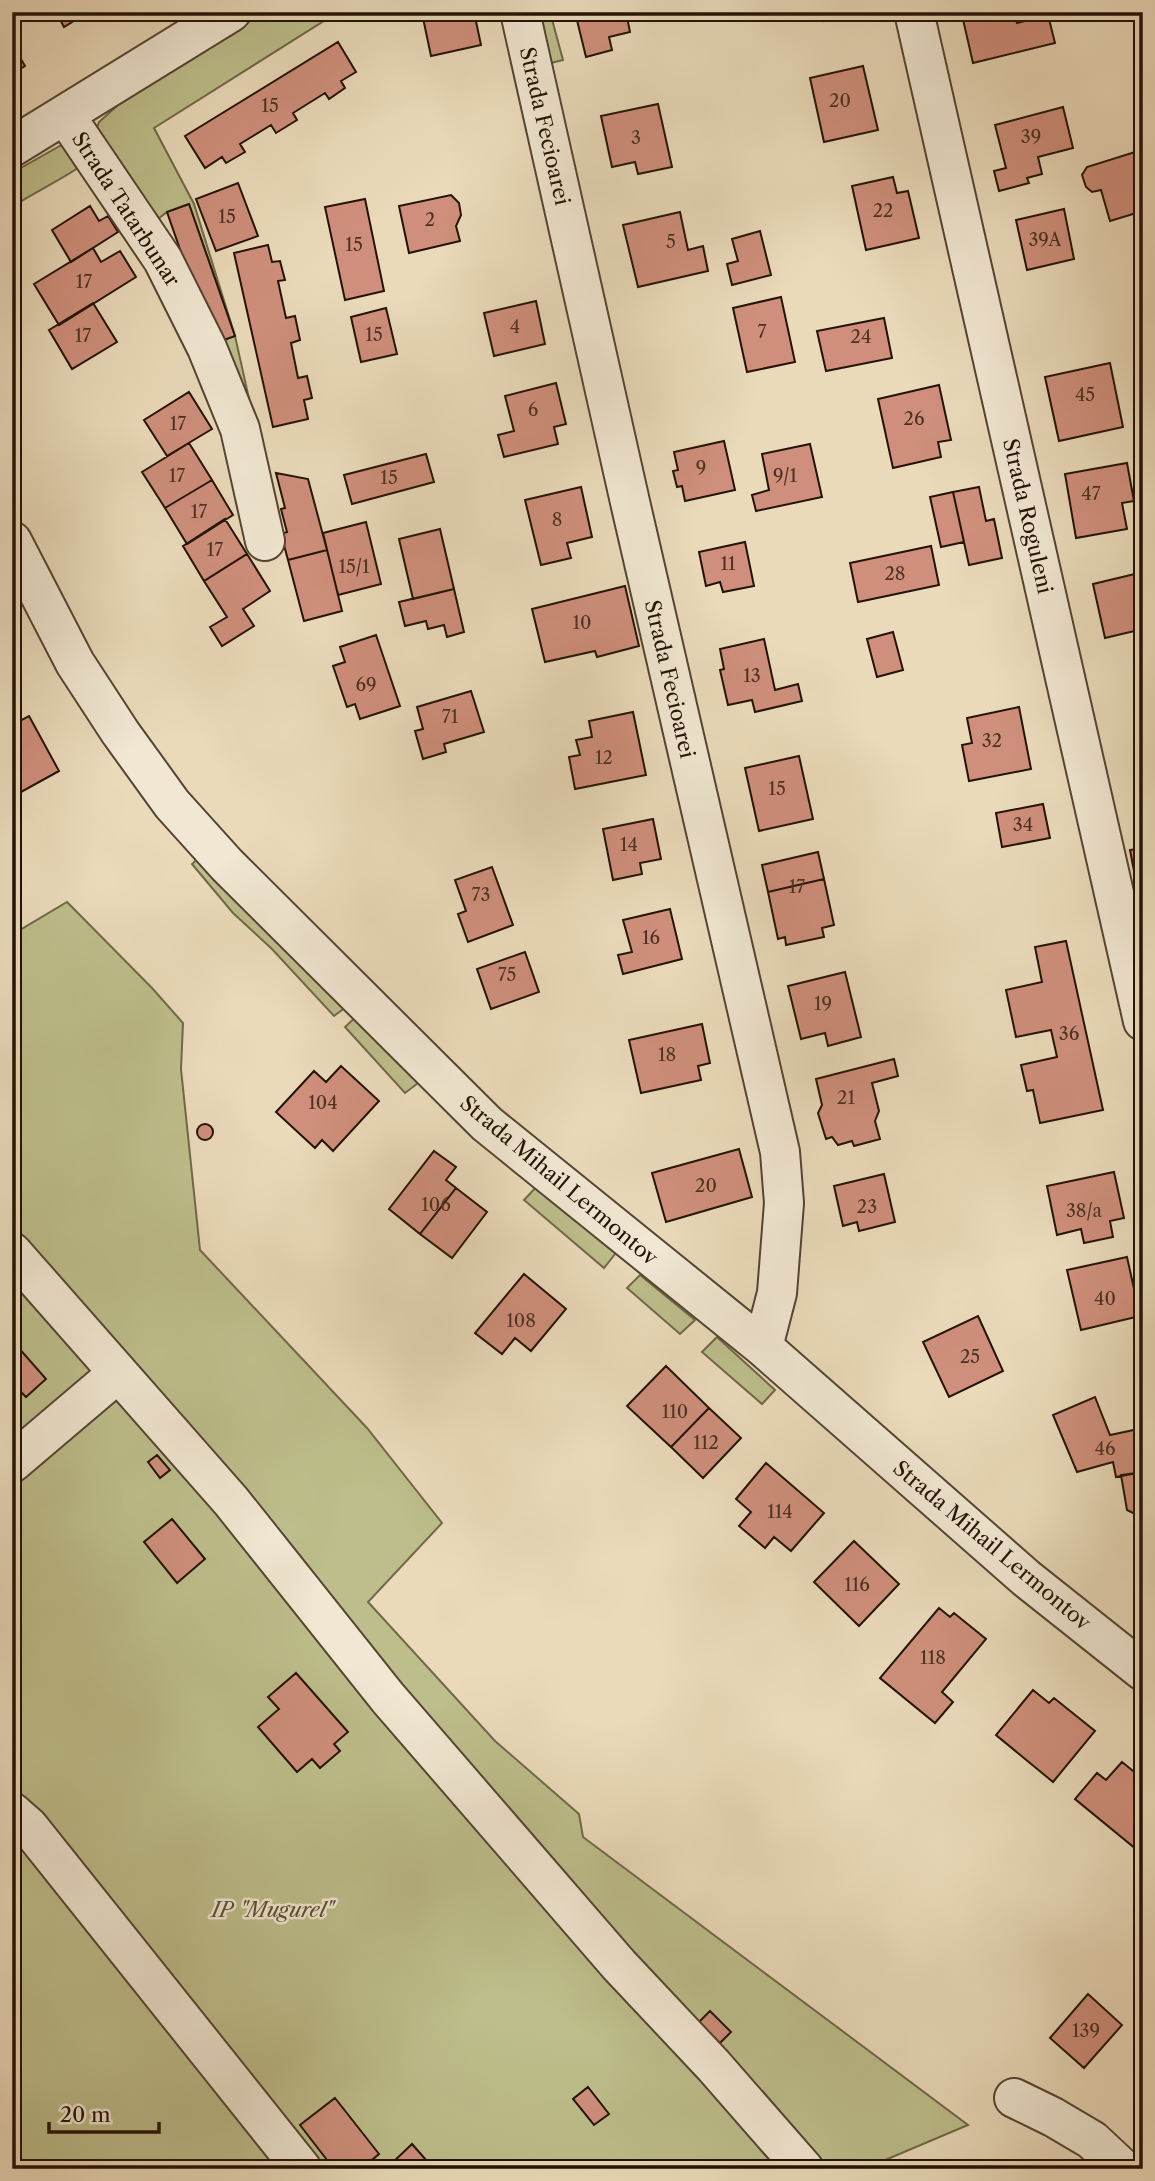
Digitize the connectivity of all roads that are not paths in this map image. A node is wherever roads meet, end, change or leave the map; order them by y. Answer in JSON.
{"nodes":[{"id":1,"x":231,"y":12,"type":"edge"},
{"id":2,"x":520,"y":12,"type":"edge"},
{"id":3,"x":914,"y":12,"type":"edge"},
{"id":4,"x":65,"y":115,"type":"junction"},
{"id":5,"x":12,"y":147,"type":"edge"},
{"id":6,"x":12,"y":541,"type":"edge"},
{"id":7,"x":265,"y":541,"type":"dead end"},
{"id":8,"x":1143,"y":1021,"type":"edge"},
{"id":9,"x":12,"y":1252,"type":"edge"},
{"id":10,"x":763,"y":1347,"type":"junction"},
{"id":11,"x":118,"y":1373,"type":"junction"},
{"id":12,"x":12,"y":1463,"type":"edge"},
{"id":13,"x":1143,"y":1671,"type":"edge"},
{"id":14,"x":12,"y":1812,"type":"edge"},
{"id":15,"x":1014,"y":2098,"type":"dead end"},
{"id":16,"x":302,"y":2169,"type":"edge"},
{"id":17,"x":804,"y":2169,"type":"edge"},
{"id":18,"x":1123,"y":2169,"type":"edge"}],
"edges":[{"from":1,"to":4,"type":"street","name":"Strada Tatarbunar"},
{"from":2,"to":10,"type":"street","name":"Strada Fecioarei"},
{"from":3,"to":8,"type":"street","name":"Strada Roguleni"},
{"from":4,"to":5,"type":"street","name":"Strada Tatarbunar"},
{"from":4,"to":7,"type":"street","name":"Strada Tatarbunar"},
{"from":6,"to":10,"type":"street","name":"Strada Mihail Lermontov"},
{"from":9,"to":11,"type":"street"},
{"from":10,"to":13,"type":"street","name":"Strada Mihail Lermontov"},
{"from":11,"to":12,"type":"street"},
{"from":11,"to":17,"type":"street"},
{"from":14,"to":16,"type":"street"},
{"from":15,"to":18,"type":"street"}]}
